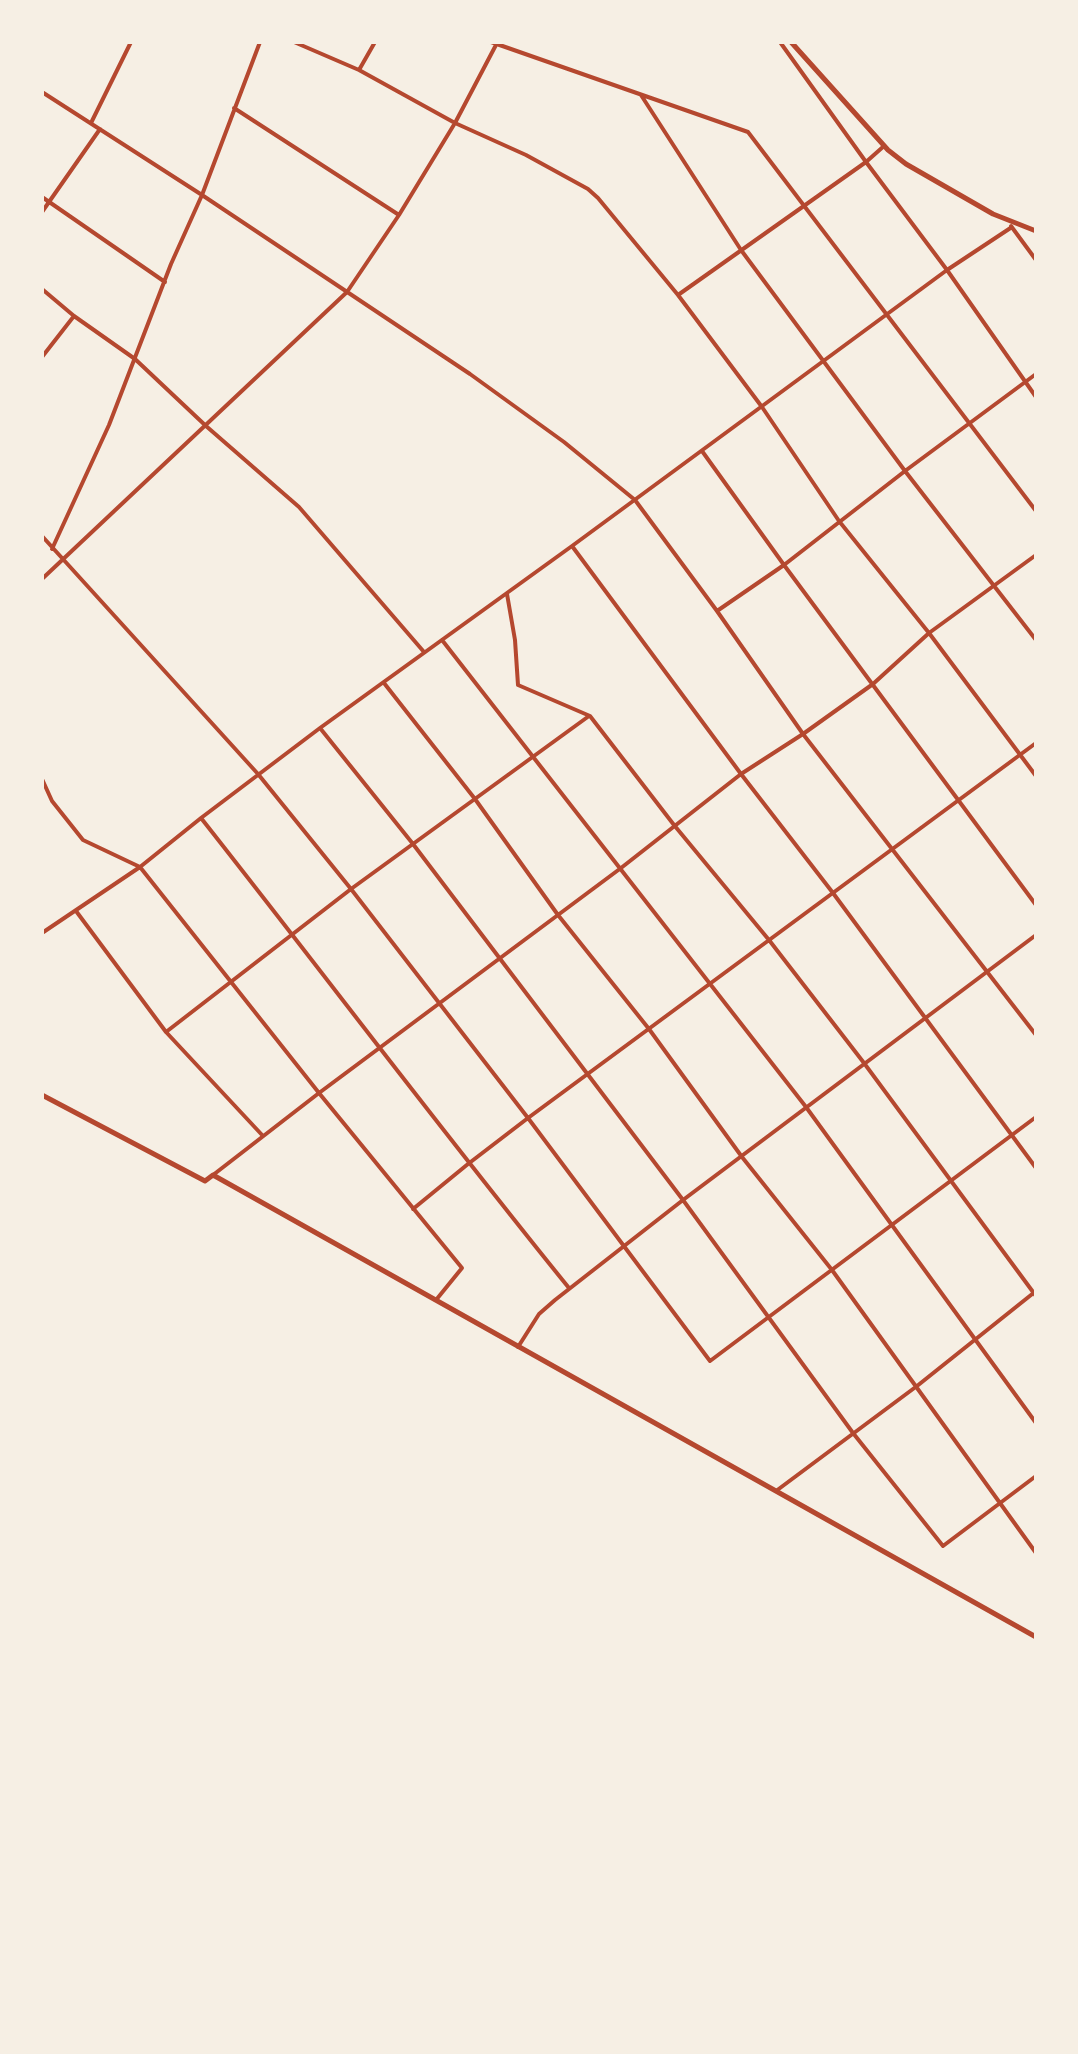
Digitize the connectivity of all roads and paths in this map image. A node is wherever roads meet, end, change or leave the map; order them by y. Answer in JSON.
{"nodes":[{"id":1,"x":131,"y":42,"type":"edge"},
{"id":2,"x":260,"y":42,"type":"edge"},
{"id":3,"x":294,"y":42,"type":"edge"},
{"id":4,"x":375,"y":42,"type":"edge"},
{"id":5,"x":780,"y":42,"type":"edge"},
{"id":6,"x":791,"y":42,"type":"edge"},
{"id":7,"x":495,"y":43,"type":"edge"},
{"id":8,"x":359,"y":70,"type":"junction"},
{"id":9,"x":42,"y":92,"type":"edge"},
{"id":10,"x":641,"y":95,"type":"junction"},
{"id":11,"x":234,"y":108,"type":"junction"},
{"id":12,"x":91,"y":123,"type":"junction"},
{"id":13,"x":455,"y":123,"type":"junction"},
{"id":14,"x":100,"y":129,"type":"junction"},
{"id":15,"x":884,"y":146,"type":"junction"},
{"id":16,"x":866,"y":162,"type":"junction"},
{"id":17,"x":202,"y":195,"type":"junction"},
{"id":18,"x":42,"y":197,"type":"edge"},
{"id":19,"x":49,"y":202,"type":"junction"},
{"id":20,"x":804,"y":206,"type":"junction"},
{"id":21,"x":42,"y":212,"type":"edge"},
{"id":22,"x":399,"y":215,"type":"junction"},
{"id":23,"x":1007,"y":220,"type":"junction"},
{"id":24,"x":1012,"y":227,"type":"junction"},
{"id":25,"x":1036,"y":231,"type":"edge"},
{"id":26,"x":741,"y":250,"type":"junction"},
{"id":27,"x":1036,"y":260,"type":"edge"},
{"id":28,"x":947,"y":270,"type":"junction"},
{"id":29,"x":165,"y":282,"type":"junction"},
{"id":30,"x":42,"y":289,"type":"edge"},
{"id":31,"x":347,"y":292,"type":"junction"},
{"id":32,"x":678,"y":295,"type":"junction"},
{"id":33,"x":887,"y":314,"type":"junction"},
{"id":34,"x":74,"y":316,"type":"junction"},
{"id":35,"x":42,"y":357,"type":"edge"},
{"id":36,"x":135,"y":359,"type":"junction"},
{"id":37,"x":825,"y":361,"type":"junction"},
{"id":38,"x":1036,"y":374,"type":"edge"},
{"id":39,"x":1025,"y":382,"type":"junction"},
{"id":40,"x":1036,"y":397,"type":"edge"},
{"id":41,"x":762,"y":407,"type":"junction"},
{"id":42,"x":970,"y":424,"type":"junction"},
{"id":43,"x":206,"y":426,"type":"junction"},
{"id":44,"x":702,"y":451,"type":"junction"},
{"id":45,"x":905,"y":471,"type":"junction"},
{"id":46,"x":636,"y":500,"type":"junction"},
{"id":47,"x":1036,"y":511,"type":"edge"},
{"id":48,"x":839,"y":521,"type":"junction"},
{"id":49,"x":42,"y":536,"type":"edge"},
{"id":50,"x":572,"y":546,"type":"junction"},
{"id":51,"x":52,"y":549,"type":"junction"},
{"id":52,"x":1036,"y":555,"type":"edge"},
{"id":53,"x":62,"y":558,"type":"junction"},
{"id":54,"x":784,"y":565,"type":"junction"},
{"id":55,"x":42,"y":579,"type":"edge"},
{"id":56,"x":995,"y":586,"type":"junction"},
{"id":57,"x":507,"y":594,"type":"junction"},
{"id":58,"x":717,"y":611,"type":"junction"},
{"id":59,"x":929,"y":633,"type":"junction"},
{"id":60,"x":442,"y":640,"type":"junction"},
{"id":61,"x":1036,"y":640,"type":"edge"},
{"id":62,"x":424,"y":652,"type":"junction"},
{"id":63,"x":384,"y":683,"type":"junction"},
{"id":64,"x":873,"y":684,"type":"junction"},
{"id":65,"x":590,"y":716,"type":"junction"},
{"id":66,"x":320,"y":728,"type":"junction"},
{"id":67,"x":803,"y":734,"type":"junction"},
{"id":68,"x":1036,"y":743,"type":"edge"},
{"id":69,"x":1020,"y":755,"type":"junction"},
{"id":70,"x":534,"y":757,"type":"junction"},
{"id":71,"x":258,"y":774,"type":"junction"},
{"id":72,"x":741,"y":774,"type":"junction"},
{"id":73,"x":1036,"y":776,"type":"edge"},
{"id":74,"x":42,"y":779,"type":"edge"},
{"id":75,"x":475,"y":799,"type":"junction"},
{"id":76,"x":958,"y":801,"type":"junction"},
{"id":77,"x":201,"y":818,"type":"junction"},
{"id":78,"x":675,"y":825,"type":"junction"},
{"id":79,"x":413,"y":844,"type":"junction"},
{"id":80,"x":892,"y":848,"type":"junction"},
{"id":81,"x":140,"y":867,"type":"junction"},
{"id":82,"x":621,"y":868,"type":"junction"},
{"id":83,"x":351,"y":889,"type":"junction"},
{"id":84,"x":833,"y":893,"type":"junction"},
{"id":85,"x":1036,"y":905,"type":"edge"},
{"id":86,"x":76,"y":911,"type":"junction"},
{"id":87,"x":558,"y":915,"type":"junction"},
{"id":88,"x":42,"y":933,"type":"edge"},
{"id":89,"x":292,"y":933,"type":"junction"},
{"id":90,"x":1036,"y":935,"type":"edge"},
{"id":91,"x":769,"y":940,"type":"junction"},
{"id":92,"x":500,"y":959,"type":"junction"},
{"id":93,"x":987,"y":971,"type":"junction"},
{"id":94,"x":230,"y":981,"type":"junction"},
{"id":95,"x":710,"y":984,"type":"junction"},
{"id":96,"x":439,"y":1005,"type":"junction"},
{"id":97,"x":925,"y":1017,"type":"junction"},
{"id":98,"x":649,"y":1029,"type":"junction"},
{"id":99,"x":166,"y":1032,"type":"junction"},
{"id":100,"x":1036,"y":1035,"type":"edge"},
{"id":101,"x":381,"y":1048,"type":"junction"},
{"id":102,"x":864,"y":1063,"type":"junction"},
{"id":103,"x":588,"y":1074,"type":"junction"},
{"id":104,"x":319,"y":1093,"type":"junction"},
{"id":105,"x":42,"y":1095,"type":"edge"},
{"id":106,"x":806,"y":1107,"type":"junction"},
{"id":107,"x":1036,"y":1117,"type":"edge"},
{"id":108,"x":528,"y":1119,"type":"junction"},
{"id":109,"x":1012,"y":1136,"type":"junction"},
{"id":110,"x":263,"y":1137,"type":"junction"},
{"id":111,"x":742,"y":1157,"type":"junction"},
{"id":112,"x":468,"y":1164,"type":"junction"},
{"id":113,"x":1036,"y":1168,"type":"edge"},
{"id":114,"x":213,"y":1174,"type":"junction"},
{"id":115,"x":951,"y":1181,"type":"junction"},
{"id":116,"x":683,"y":1200,"type":"junction"},
{"id":117,"x":413,"y":1209,"type":"junction"},
{"id":118,"x":892,"y":1226,"type":"junction"},
{"id":119,"x":624,"y":1246,"type":"junction"},
{"id":120,"x":832,"y":1270,"type":"junction"},
{"id":121,"x":569,"y":1288,"type":"junction"},
{"id":122,"x":1035,"y":1293,"type":"edge"},
{"id":123,"x":435,"y":1300,"type":"junction"},
{"id":124,"x":769,"y":1317,"type":"junction"},
{"id":125,"x":975,"y":1339,"type":"junction"},
{"id":126,"x":518,"y":1347,"type":"junction"},
{"id":127,"x":917,"y":1386,"type":"junction"},
{"id":128,"x":1036,"y":1423,"type":"edge"},
{"id":129,"x":854,"y":1433,"type":"junction"},
{"id":130,"x":1036,"y":1476,"type":"edge"},
{"id":131,"x":775,"y":1491,"type":"junction"},
{"id":132,"x":1001,"y":1503,"type":"junction"},
{"id":133,"x":1036,"y":1553,"type":"edge"},
{"id":134,"x":1036,"y":1637,"type":"edge"}],
"edges":[{"from":1,"to":12,"type":"street"},
{"from":2,"to":11,"type":"street"},
{"from":3,"to":8,"type":"street"},
{"from":4,"to":8,"type":"street"},
{"from":5,"to":16,"type":"street"},
{"from":6,"to":15,"type":"street"},
{"from":7,"to":10,"type":"street"},
{"from":7,"to":13,"type":"street"},
{"from":8,"to":13,"type":"street"},
{"from":9,"to":12,"type":"street"},
{"from":10,"to":20,"type":"street"},
{"from":10,"to":26,"type":"street"},
{"from":11,"to":17,"type":"street"},
{"from":11,"to":22,"type":"street"},
{"from":12,"to":14,"type":"street"},
{"from":13,"to":22,"type":"street"},
{"from":13,"to":32,"type":"street"},
{"from":14,"to":17,"type":"street"},
{"from":14,"to":19,"type":"street"},
{"from":15,"to":16,"type":"street"},
{"from":15,"to":23,"type":"street"},
{"from":16,"to":20,"type":"street"},
{"from":16,"to":28,"type":"street"},
{"from":17,"to":29,"type":"street"},
{"from":17,"to":31,"type":"street"},
{"from":18,"to":19,"type":"street"},
{"from":19,"to":21,"type":"street"},
{"from":19,"to":29,"type":"street"},
{"from":20,"to":26,"type":"street"},
{"from":20,"to":33,"type":"street"},
{"from":22,"to":31,"type":"street"},
{"from":23,"to":24,"type":"street"},
{"from":23,"to":25,"type":"street"},
{"from":24,"to":27,"type":"street"},
{"from":24,"to":28,"type":"street"},
{"from":26,"to":32,"type":"street"},
{"from":26,"to":37,"type":"street"},
{"from":28,"to":33,"type":"street"},
{"from":28,"to":39,"type":"street"},
{"from":29,"to":36,"type":"street"},
{"from":30,"to":34,"type":"street"},
{"from":31,"to":43,"type":"street"},
{"from":31,"to":46,"type":"street"},
{"from":32,"to":41,"type":"street"},
{"from":33,"to":37,"type":"street"},
{"from":33,"to":42,"type":"street"},
{"from":34,"to":35,"type":"street"},
{"from":34,"to":36,"type":"street"},
{"from":36,"to":43,"type":"street"},
{"from":36,"to":51,"type":"street"},
{"from":37,"to":41,"type":"street"},
{"from":37,"to":45,"type":"street"},
{"from":38,"to":39,"type":"street"},
{"from":39,"to":40,"type":"street"},
{"from":39,"to":42,"type":"street"},
{"from":41,"to":44,"type":"street"},
{"from":41,"to":48,"type":"street"},
{"from":42,"to":45,"type":"street"},
{"from":42,"to":47,"type":"street"},
{"from":43,"to":53,"type":"street"},
{"from":43,"to":62,"type":"street"},
{"from":44,"to":46,"type":"street"},
{"from":44,"to":54,"type":"street"},
{"from":45,"to":48,"type":"street"},
{"from":45,"to":56,"type":"street"},
{"from":46,"to":50,"type":"street"},
{"from":46,"to":58,"type":"street"},
{"from":48,"to":54,"type":"street"},
{"from":48,"to":59,"type":"street"},
{"from":49,"to":51,"type":"street"},
{"from":50,"to":57,"type":"street"},
{"from":50,"to":72,"type":"street"},
{"from":51,"to":53,"type":"street"},
{"from":52,"to":56,"type":"street"},
{"from":53,"to":55,"type":"street"},
{"from":53,"to":71,"type":"street"},
{"from":54,"to":58,"type":"street"},
{"from":54,"to":64,"type":"street"},
{"from":56,"to":59,"type":"street"},
{"from":56,"to":61,"type":"street"},
{"from":57,"to":60,"type":"street"},
{"from":57,"to":65,"type":"street"},
{"from":58,"to":67,"type":"street"},
{"from":59,"to":64,"type":"street"},
{"from":59,"to":69,"type":"street"},
{"from":60,"to":62,"type":"street"},
{"from":60,"to":70,"type":"street"},
{"from":62,"to":63,"type":"street"},
{"from":63,"to":66,"type":"street"},
{"from":63,"to":75,"type":"street"},
{"from":64,"to":67,"type":"street"},
{"from":64,"to":76,"type":"street"},
{"from":65,"to":70,"type":"street"},
{"from":65,"to":78,"type":"street"},
{"from":66,"to":71,"type":"street"},
{"from":66,"to":79,"type":"street"},
{"from":67,"to":72,"type":"street"},
{"from":67,"to":80,"type":"street"},
{"from":68,"to":69,"type":"street"},
{"from":69,"to":73,"type":"street"},
{"from":69,"to":76,"type":"street"},
{"from":70,"to":75,"type":"street"},
{"from":70,"to":82,"type":"street"},
{"from":71,"to":77,"type":"street"},
{"from":71,"to":83,"type":"street"},
{"from":72,"to":78,"type":"street"},
{"from":72,"to":84,"type":"street"},
{"from":74,"to":81,"type":"street"},
{"from":75,"to":79,"type":"street"},
{"from":75,"to":87,"type":"street"},
{"from":76,"to":80,"type":"street"},
{"from":76,"to":85,"type":"street"},
{"from":77,"to":81,"type":"street"},
{"from":77,"to":89,"type":"street"},
{"from":78,"to":82,"type":"street"},
{"from":78,"to":91,"type":"street"},
{"from":79,"to":83,"type":"street"},
{"from":79,"to":92,"type":"street"},
{"from":80,"to":84,"type":"street"},
{"from":80,"to":93,"type":"street"},
{"from":81,"to":86,"type":"street"},
{"from":81,"to":94,"type":"street"},
{"from":82,"to":87,"type":"street"},
{"from":82,"to":95,"type":"street"},
{"from":83,"to":89,"type":"street"},
{"from":83,"to":96,"type":"street"},
{"from":84,"to":91,"type":"street"},
{"from":84,"to":97,"type":"street"},
{"from":86,"to":88,"type":"street"},
{"from":86,"to":99,"type":"street"},
{"from":87,"to":92,"type":"street"},
{"from":87,"to":98,"type":"street"},
{"from":89,"to":94,"type":"street"},
{"from":89,"to":101,"type":"street"},
{"from":90,"to":93,"type":"street"},
{"from":91,"to":95,"type":"street"},
{"from":91,"to":102,"type":"street"},
{"from":92,"to":96,"type":"street"},
{"from":92,"to":103,"type":"street"},
{"from":93,"to":97,"type":"street"},
{"from":93,"to":100,"type":"street"},
{"from":94,"to":99,"type":"street"},
{"from":94,"to":104,"type":"street"},
{"from":95,"to":98,"type":"street"},
{"from":95,"to":106,"type":"street"},
{"from":96,"to":101,"type":"street"},
{"from":96,"to":108,"type":"street"},
{"from":97,"to":102,"type":"street"},
{"from":97,"to":109,"type":"street"},
{"from":98,"to":103,"type":"street"},
{"from":98,"to":111,"type":"street"},
{"from":99,"to":110,"type":"street"},
{"from":101,"to":104,"type":"street"},
{"from":101,"to":112,"type":"street"},
{"from":102,"to":106,"type":"street"},
{"from":102,"to":115,"type":"street"},
{"from":103,"to":108,"type":"street"},
{"from":103,"to":116,"type":"street"},
{"from":104,"to":110,"type":"street"},
{"from":104,"to":117,"type":"street"},
{"from":105,"to":114,"type":"street"},
{"from":106,"to":111,"type":"street"},
{"from":106,"to":118,"type":"street"},
{"from":107,"to":109,"type":"street"},
{"from":108,"to":112,"type":"street"},
{"from":108,"to":119,"type":"street"},
{"from":109,"to":113,"type":"street"},
{"from":109,"to":115,"type":"street"},
{"from":110,"to":114,"type":"street"},
{"from":111,"to":116,"type":"street"},
{"from":111,"to":120,"type":"street"},
{"from":112,"to":117,"type":"street"},
{"from":112,"to":121,"type":"street"},
{"from":114,"to":123,"type":"street"},
{"from":115,"to":118,"type":"street"},
{"from":115,"to":122,"type":"street"},
{"from":116,"to":119,"type":"street"},
{"from":116,"to":124,"type":"street"},
{"from":117,"to":123,"type":"street"},
{"from":118,"to":120,"type":"street"},
{"from":118,"to":125,"type":"street"},
{"from":119,"to":121,"type":"street"},
{"from":119,"to":124,"type":"street"},
{"from":120,"to":124,"type":"street"},
{"from":120,"to":127,"type":"street"},
{"from":121,"to":126,"type":"street"},
{"from":122,"to":125,"type":"street"},
{"from":123,"to":126,"type":"street"},
{"from":124,"to":129,"type":"street"},
{"from":125,"to":127,"type":"street"},
{"from":125,"to":128,"type":"street"},
{"from":126,"to":131,"type":"street"},
{"from":127,"to":129,"type":"street"},
{"from":127,"to":132,"type":"street"},
{"from":129,"to":131,"type":"street"},
{"from":129,"to":132,"type":"street"},
{"from":130,"to":132,"type":"street"},
{"from":131,"to":134,"type":"street"},
{"from":132,"to":133,"type":"street"}]}
